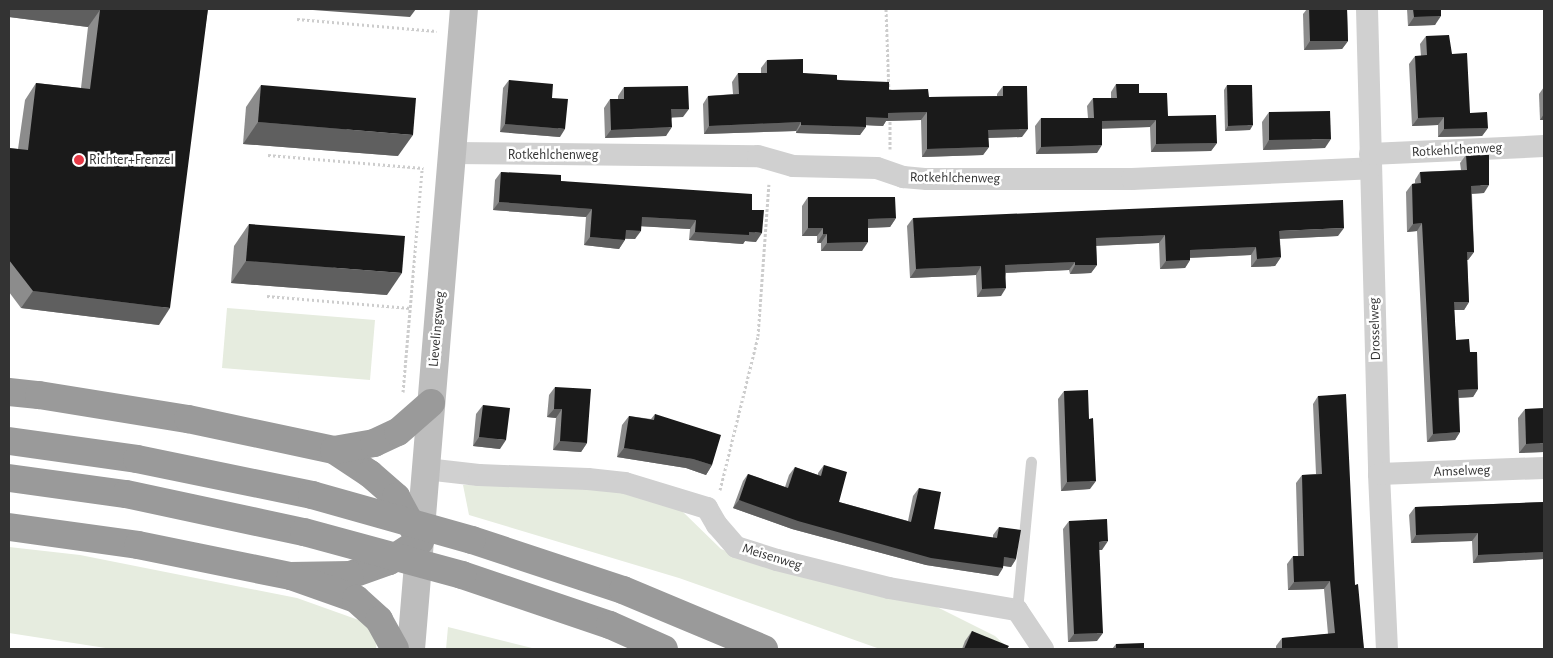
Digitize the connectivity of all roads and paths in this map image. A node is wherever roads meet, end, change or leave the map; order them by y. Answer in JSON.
{"nodes":[{"id":1,"x":886,"y":9,"type":"edge"},
{"id":2,"x":1367,"y":9,"type":"edge"},
{"id":3,"x":297,"y":20,"type":"dead end"},
{"id":4,"x":463,"y":21,"type":"edge"},
{"id":5,"x":890,"y":101,"type":"edge"},
{"id":6,"x":890,"y":111,"type":"edge"},
{"id":7,"x":1544,"y":146,"type":"edge"},
{"id":8,"x":268,"y":155,"type":"dead end"},
{"id":9,"x":772,"y":160,"type":"junction"},
{"id":10,"x":451,"y":161,"type":"junction"},
{"id":11,"x":1370,"y":161,"type":"junction"},
{"id":12,"x":890,"y":172,"type":"junction"},
{"id":13,"x":267,"y":296,"type":"dead end"},
{"id":14,"x":439,"y":310,"type":"junction"},
{"id":15,"x":9,"y":392,"type":"edge"},
{"id":16,"x":431,"y":403,"type":"junction"},
{"id":17,"x":9,"y":441,"type":"edge"},
{"id":18,"x":334,"y":450,"type":"junction"},
{"id":19,"x":1031,"y":462,"type":"dead end"},
{"id":20,"x":1544,"y":468,"type":"edge"},
{"id":21,"x":426,"y":469,"type":"junction"},
{"id":22,"x":1379,"y":474,"type":"junction"},
{"id":23,"x":9,"y":478,"type":"edge"},
{"id":24,"x":708,"y":508,"type":"junction"},
{"id":25,"x":9,"y":527,"type":"edge"},
{"id":26,"x":420,"y":541,"type":"junction"},
{"id":27,"x":291,"y":576,"type":"junction"},
{"id":28,"x":1017,"y":610,"type":"junction"},
{"id":29,"x":395,"y":649,"type":"edge"},
{"id":30,"x":410,"y":649,"type":"edge"},
{"id":31,"x":664,"y":649,"type":"edge"},
{"id":32,"x":764,"y":649,"type":"edge"},
{"id":33,"x":1043,"y":649,"type":"edge"},
{"id":34,"x":1387,"y":649,"type":"edge"}],
"edges":[{"from":1,"to":5,"type":"path"},
{"from":2,"to":11,"type":"street","name":"Drosselweg"},
{"from":3,"to":4,"type":"path"},
{"from":4,"to":10,"type":"street","name":"Lievelingsweg"},
{"from":6,"to":12,"type":"path"},
{"from":7,"to":11,"type":"street","name":"Rotkehlchenweg"},
{"from":8,"to":10,"type":"path"},
{"from":9,"to":10,"type":"street","name":"Rotkehlchenweg"},
{"from":9,"to":12,"type":"street","name":"Rotkehlchenweg"},
{"from":9,"to":24,"type":"path"},
{"from":10,"to":14,"type":"street","name":"Lievelingsweg"},
{"from":11,"to":12,"type":"street","name":"Rotkehlchenweg"},
{"from":11,"to":22,"type":"street","name":"Drosselweg"},
{"from":13,"to":14,"type":"path"},
{"from":14,"to":16,"type":"street","name":"Lievelingsweg"},
{"from":15,"to":18,"type":"highway"},
{"from":16,"to":18,"type":"highway"},
{"from":16,"to":21,"type":"street","name":"Lievelingsweg"},
{"from":17,"to":32,"type":"highway","bridge":true},
{"from":18,"to":26,"type":"highway"},
{"from":19,"to":28,"type":"lane"},
{"from":20,"to":22,"type":"street","name":"Amselweg"},
{"from":21,"to":24,"type":"street"},
{"from":21,"to":26,"type":"street","name":"Lievelingsweg"},
{"from":22,"to":34,"type":"street","name":"Drosselweg"},
{"from":23,"to":31,"type":"highway","bridge":true},
{"from":24,"to":28,"type":"street","name":"Meisenweg"},
{"from":25,"to":27,"type":"highway"},
{"from":26,"to":27,"type":"highway"},
{"from":26,"to":30,"type":"street","name":"Lievelingsweg"},
{"from":27,"to":29,"type":"highway"},
{"from":28,"to":33,"type":"street"}]}
